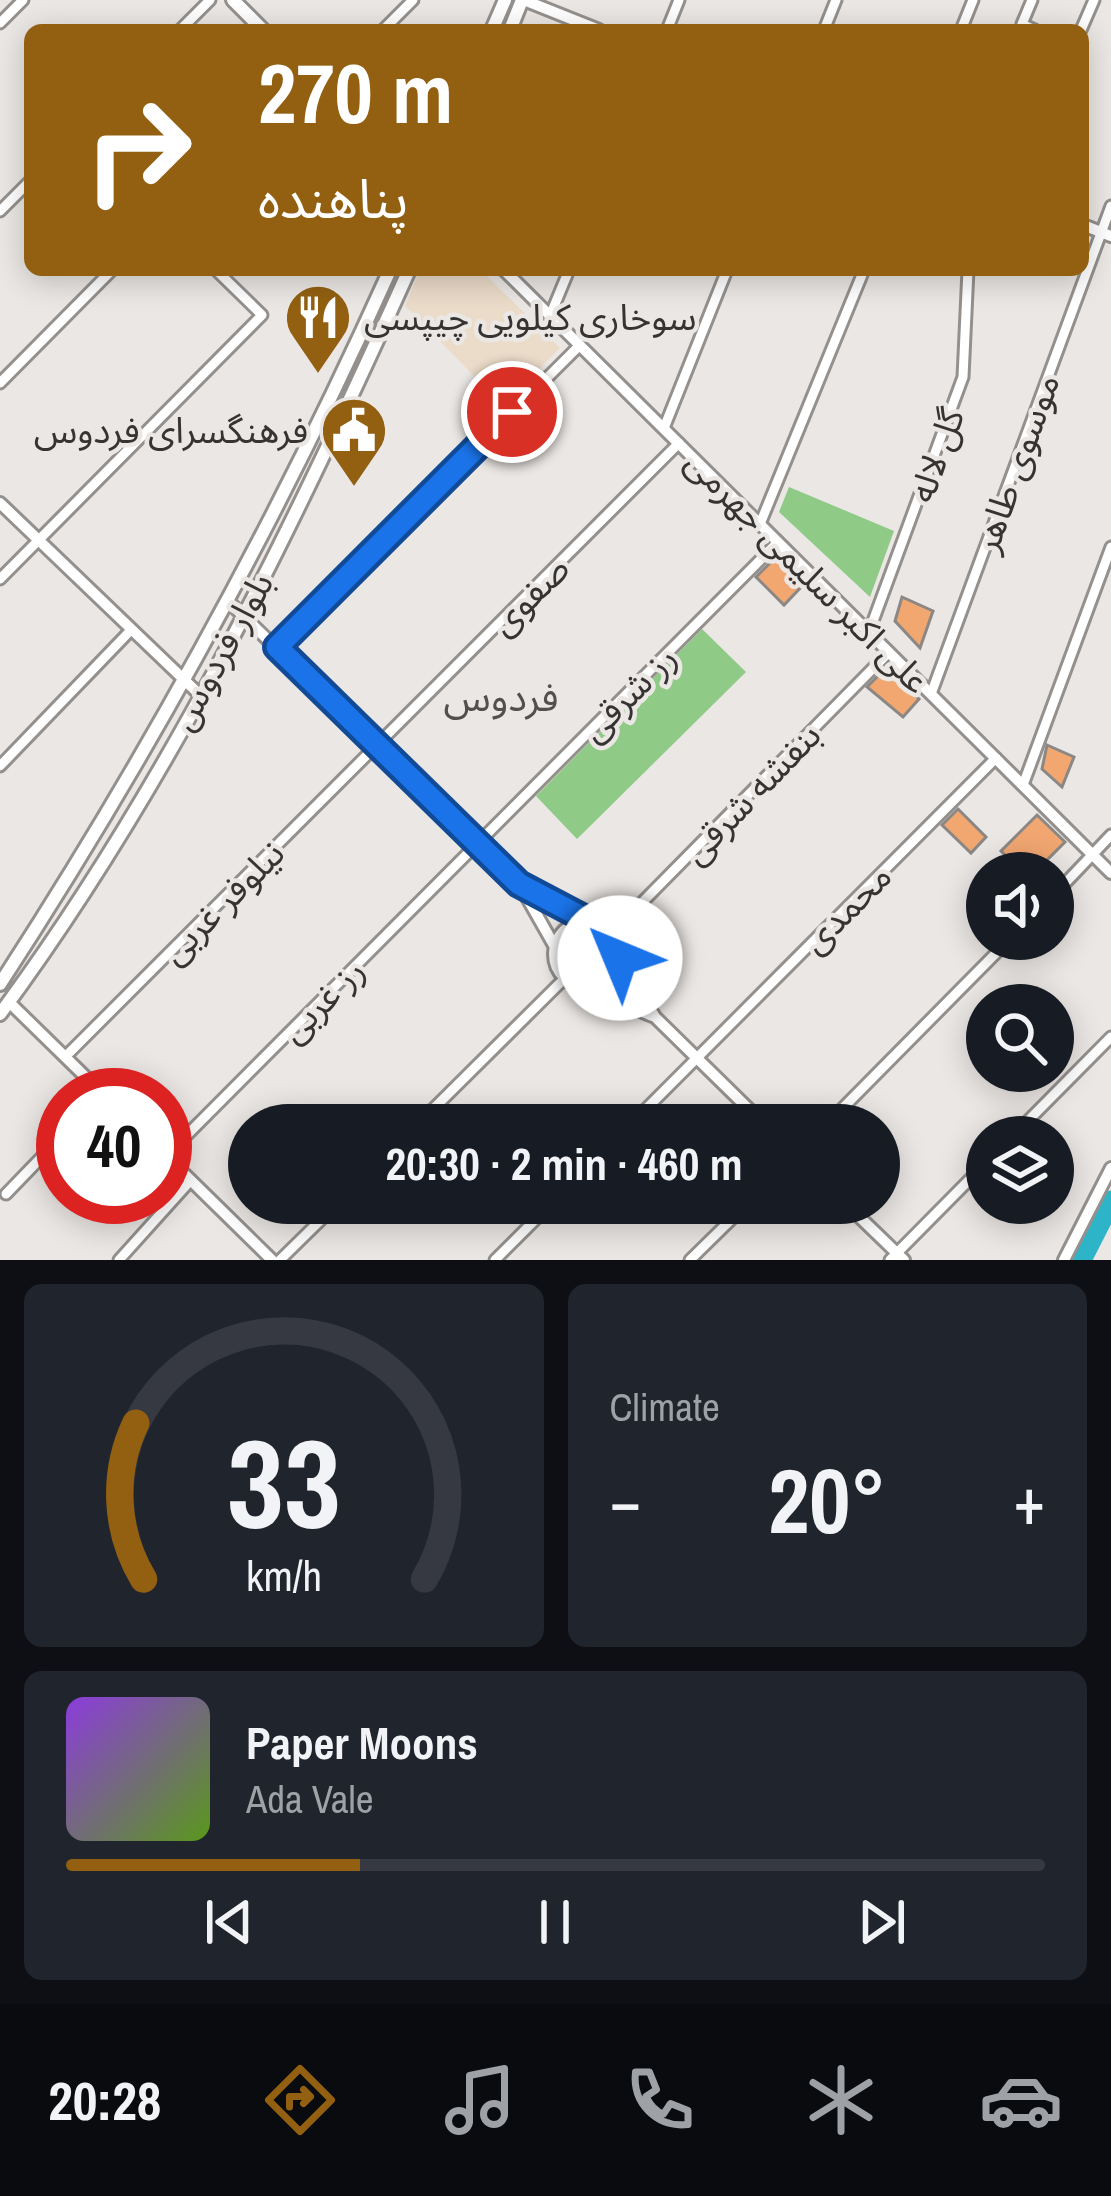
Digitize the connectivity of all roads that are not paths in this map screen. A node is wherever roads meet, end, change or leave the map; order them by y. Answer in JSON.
{"nodes":[{"id":1,"x":23,"y":0,"type":"edge"},
{"id":2,"x":210,"y":0,"type":"edge"},
{"id":3,"x":233,"y":0,"type":"edge"},
{"id":4,"x":413,"y":0,"type":"edge"},
{"id":5,"x":523,"y":0,"type":"edge"},
{"id":6,"x":0,"y":23,"type":"edge"},
{"id":7,"x":187,"y":24,"type":"edge"},
{"id":8,"x":257,"y":24,"type":"edge"},
{"id":9,"x":389,"y":24,"type":"edge"},
{"id":10,"x":583,"y":24,"type":"edge"},
{"id":11,"x":24,"y":187,"type":"edge"},
{"id":12,"x":1111,"y":206,"type":"edge"},
{"id":13,"x":0,"y":211,"type":"edge"},
{"id":14,"x":1106,"y":234,"type":"edge"},
{"id":15,"x":106,"y":276,"type":"edge"},
{"id":16,"x":222,"y":276,"type":"edge"},
{"id":17,"x":387,"y":276,"type":"edge"},
{"id":18,"x":407,"y":276,"type":"edge"},
{"id":19,"x":510,"y":276,"type":"edge"},
{"id":20,"x":567,"y":276,"type":"edge"},
{"id":21,"x":725,"y":276,"type":"edge"},
{"id":22,"x":861,"y":276,"type":"edge"},
{"id":23,"x":968,"y":276,"type":"edge"},
{"id":24,"x":550,"y":316,"type":"junction"},
{"id":25,"x":580,"y":345,"type":"junction"},
{"id":26,"x":0,"y":383,"type":"edge"},
{"id":27,"x":664,"y":428,"type":"junction"},
{"id":28,"x":679,"y":443,"type":"junction"},
{"id":29,"x":0,"y":502,"type":"edge"},
{"id":30,"x":760,"y":524,"type":"junction"},
{"id":31,"x":39,"y":539,"type":"junction"},
{"id":32,"x":778,"y":542,"type":"junction"},
{"id":33,"x":1111,"y":547,"type":"edge"},
{"id":34,"x":0,"y":580,"type":"edge"},
{"id":35,"x":230,"y":603,"type":"junction"},
{"id":36,"x":244,"y":614,"type":"junction"},
{"id":37,"x":131,"y":630,"type":"junction"},
{"id":38,"x":869,"y":632,"type":"junction"},
{"id":39,"x":277,"y":647,"type":"junction"},
{"id":40,"x":889,"y":652,"type":"junction"},
{"id":41,"x":185,"y":684,"type":"junction"},
{"id":42,"x":200,"y":694,"type":"junction"},
{"id":43,"x":931,"y":694,"type":"junction"},
{"id":44,"x":379,"y":747,"type":"junction"},
{"id":45,"x":996,"y":758,"type":"junction"},
{"id":46,"x":0,"y":766,"type":"edge"},
{"id":47,"x":1023,"y":785,"type":"junction"},
{"id":48,"x":1111,"y":835,"type":"edge"},
{"id":49,"x":479,"y":845,"type":"junction"},
{"id":50,"x":1093,"y":855,"type":"junction"},
{"id":51,"x":1111,"y":873,"type":"edge"},
{"id":52,"x":1074,"y":874,"type":"edge"},
{"id":53,"x":519,"y":884,"type":"junction"},
{"id":54,"x":583,"y":922,"type":"junction"},
{"id":55,"x":612,"y":933,"type":"junction"},
{"id":56,"x":555,"y":947,"type":"junction"},
{"id":57,"x":620,"y":958,"type":"junction"},
{"id":58,"x":989,"y":960,"type":"edge"},
{"id":59,"x":565,"y":979,"type":"junction"},
{"id":60,"x":0,"y":984,"type":"edge"},
{"id":61,"x":583,"y":987,"type":"junction"},
{"id":62,"x":3,"y":1003,"type":"edge"},
{"id":63,"x":655,"y":1017,"type":"junction"},
{"id":64,"x":1111,"y":1037,"type":"edge"},
{"id":65,"x":64,"y":1057,"type":"junction"},
{"id":66,"x":697,"y":1058,"type":"junction"},
{"id":67,"x":75,"y":1068,"type":"edge"},
{"id":68,"x":438,"y":1104,"type":"edge"},
{"id":69,"x":651,"y":1104,"type":"edge"},
{"id":70,"x":744,"y":1104,"type":"edge"},
{"id":71,"x":847,"y":1104,"type":"edge"},
{"id":72,"x":1033,"y":1116,"type":"edge"},
{"id":73,"x":192,"y":1129,"type":"edge"},
{"id":74,"x":36,"y":1163,"type":"edge"},
{"id":75,"x":1111,"y":1168,"type":"edge"},
{"id":76,"x":192,"y":1181,"type":"edge"},
{"id":77,"x":966,"y":1184,"type":"edge"},
{"id":78,"x":6,"y":1194,"type":"dead end"},
{"id":79,"x":151,"y":1224,"type":"edge"},
{"id":80,"x":315,"y":1224,"type":"edge"},
{"id":81,"x":531,"y":1224,"type":"edge"},
{"id":82,"x":727,"y":1224,"type":"edge"},
{"id":83,"x":865,"y":1224,"type":"edge"},
{"id":84,"x":1065,"y":1256,"type":"edge"},
{"id":85,"x":897,"y":1258,"type":"edge"},
{"id":86,"x":119,"y":1260,"type":"edge"},
{"id":87,"x":276,"y":1260,"type":"edge"},
{"id":88,"x":495,"y":1260,"type":"edge"},
{"id":89,"x":690,"y":1260,"type":"edge"}],
"edges":[{"from":1,"to":6,"type":"street"},
{"from":2,"to":7,"type":"street"},
{"from":3,"to":8,"type":"main road"},
{"from":4,"to":9,"type":"street"},
{"from":5,"to":10,"type":"street"},
{"from":11,"to":13,"type":"street"},
{"from":12,"to":14,"type":"street","name":"موسوی طاهر"},
{"from":14,"to":43,"type":"street","name":"موسوی طاهر"},
{"from":15,"to":26,"type":"street"},
{"from":16,"to":31,"type":"street"},
{"from":17,"to":35,"type":"main road","name":"بلوار فردوس"},
{"from":18,"to":36,"type":"main road","name":"بلوار فردوس"},
{"from":19,"to":24,"type":"street","name":"علی اکبر سلیمی جهرمی"},
{"from":20,"to":24,"type":"street"},
{"from":21,"to":27,"type":"street"},
{"from":22,"to":30,"type":"street"},
{"from":23,"to":38,"type":"street","name":"گل لاله"},
{"from":24,"to":25,"type":"street","name":"علی اکبر سلیمی جهرمی"},
{"from":25,"to":27,"type":"street","name":"علی اکبر سلیمی جهرمی"},
{"from":25,"to":39,"type":"street"},
{"from":27,"to":28,"type":"street","name":"علی اکبر سلیمی جهرمی"},
{"from":28,"to":30,"type":"street","name":"علی اکبر سلیمی جهرمی"},
{"from":28,"to":44,"type":"street","name":"صفوی"},
{"from":29,"to":31,"type":"street"},
{"from":30,"to":32,"type":"street","name":"علی اکبر سلیمی جهرمی"},
{"from":31,"to":34,"type":"street"},
{"from":31,"to":37,"type":"street"},
{"from":32,"to":38,"type":"street","name":"علی اکبر سلیمی جهرمی"},
{"from":32,"to":49,"type":"street","name":"رز شرقی"},
{"from":33,"to":47,"type":"street"},
{"from":35,"to":36,"type":"street"},
{"from":35,"to":41,"type":"main road","name":"بلوار فردوس"},
{"from":36,"to":39,"type":"street"},
{"from":36,"to":42,"type":"main road","name":"بلوار فردوس"},
{"from":37,"to":41,"type":"street"},
{"from":37,"to":46,"type":"street"},
{"from":38,"to":40,"type":"street","name":"علی اکبر سلیمی جهرمی"},
{"from":39,"to":44,"type":"street"},
{"from":40,"to":43,"type":"street","name":"علی اکبر سلیمی جهرمی"},
{"from":40,"to":55,"type":"street","name":"بنفشه شرقی"},
{"from":41,"to":42,"type":"street"},
{"from":41,"to":60,"type":"main road","name":"بلوار فردوس"},
{"from":42,"to":62,"type":"main road","name":"بلوار فردوس"},
{"from":43,"to":45,"type":"street","name":"علی اکبر سلیمی جهرمی"},
{"from":44,"to":49,"type":"street"},
{"from":44,"to":65,"type":"street","name":"نیلوفر غربی"},
{"from":45,"to":47,"type":"street","name":"علی اکبر سلیمی جهرمی"},
{"from":45,"to":66,"type":"street","name":"محمدی"},
{"from":47,"to":50,"type":"street","name":"علی اکبر سلیمی جهرمی"},
{"from":48,"to":50,"type":"street"},
{"from":49,"to":53,"type":"street"},
{"from":49,"to":73,"type":"street","name":"رز غربی"},
{"from":50,"to":51,"type":"street","name":"علی اکبر سلیمی جهرمی"},
{"from":50,"to":52,"type":"street"},
{"from":53,"to":54,"type":"street"},
{"from":53,"to":56,"type":"street"},
{"from":54,"to":55,"type":"street"},
{"from":54,"to":56,"type":"street"},
{"from":55,"to":57,"type":"street"},
{"from":56,"to":59,"type":"street"},
{"from":57,"to":61,"type":"street"},
{"from":57,"to":63,"type":"street"},
{"from":58,"to":71,"type":"street"},
{"from":59,"to":61,"type":"street"},
{"from":59,"to":68,"type":"street"},
{"from":61,"to":63,"type":"street"},
{"from":62,"to":65,"type":"street"},
{"from":63,"to":66,"type":"street"},
{"from":64,"to":72,"type":"street"},
{"from":65,"to":67,"type":"street"},
{"from":66,"to":69,"type":"street","name":"محمدی"},
{"from":66,"to":70,"type":"street"},
{"from":74,"to":78,"type":"street"},
{"from":75,"to":84,"type":"street"},
{"from":76,"to":87,"type":"street"},
{"from":77,"to":85,"type":"street"},
{"from":79,"to":86,"type":"street"},
{"from":80,"to":87,"type":"street"},
{"from":81,"to":88,"type":"street"},
{"from":82,"to":89,"type":"street"},
{"from":83,"to":85,"type":"street"}]}
